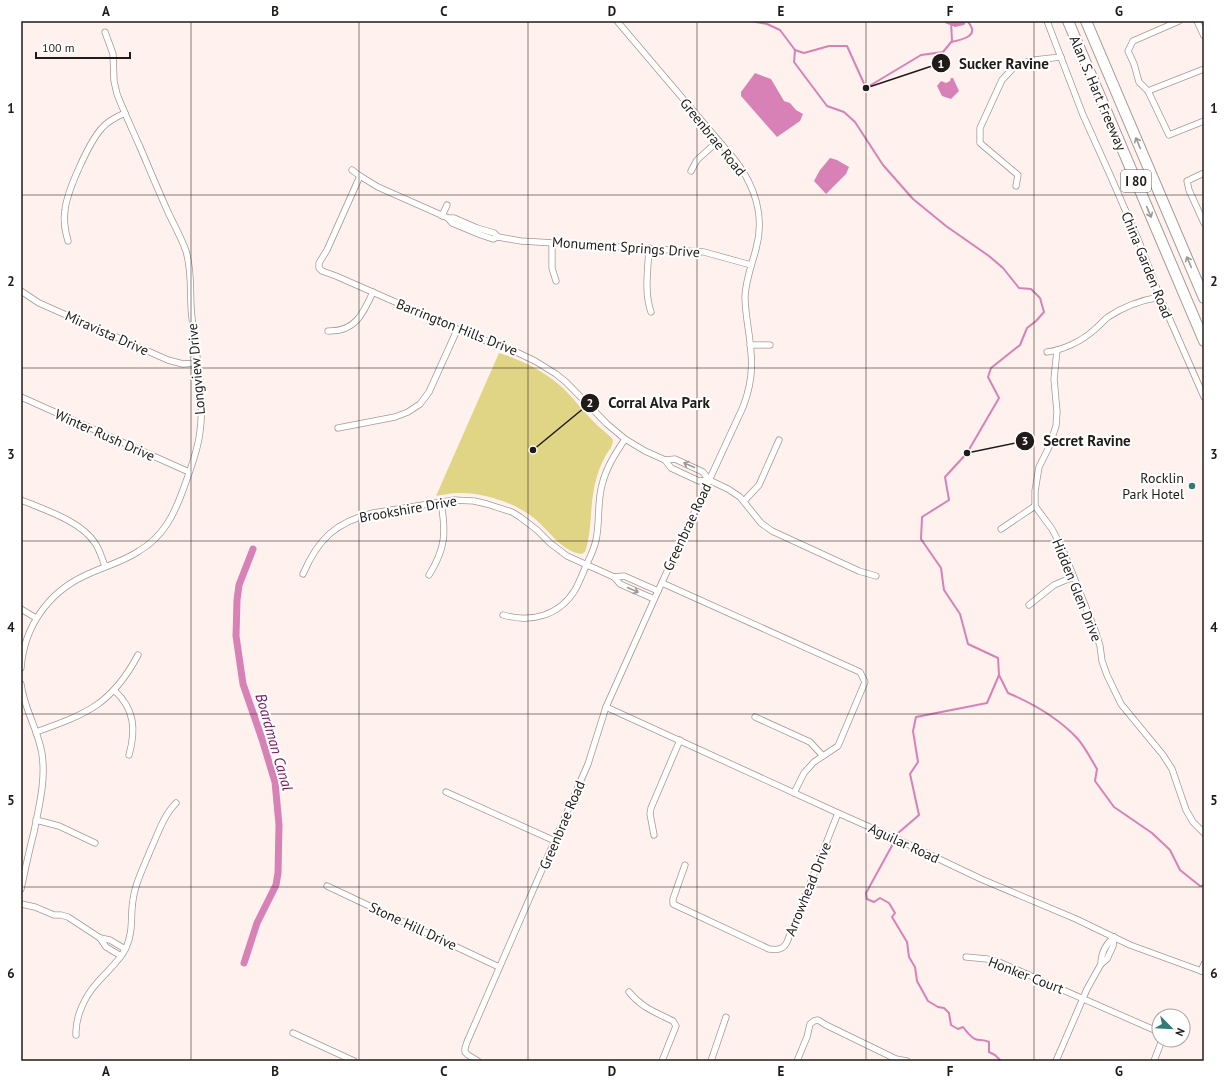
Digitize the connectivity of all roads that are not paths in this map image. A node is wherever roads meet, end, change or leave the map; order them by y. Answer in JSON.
{"nodes":[{"id":1,"x":617,"y":21,"type":"edge"},
{"id":2,"x":1047,"y":21,"type":"edge"},
{"id":3,"x":1068,"y":21,"type":"edge"},
{"id":4,"x":1086,"y":21,"type":"edge"},
{"id":5,"x":1179,"y":21,"type":"edge"},
{"id":6,"x":1197,"y":21,"type":"edge"},
{"id":7,"x":105,"y":32,"type":"dead end"},
{"id":8,"x":1204,"y":36,"type":"edge"},
{"id":9,"x":1061,"y":57,"type":"junction"},
{"id":10,"x":1204,"y":69,"type":"edge"},
{"id":11,"x":1148,"y":91,"type":"junction"},
{"id":12,"x":125,"y":113,"type":"junction"},
{"id":13,"x":1204,"y":121,"type":"edge"},
{"id":14,"x":718,"y":141,"type":"junction"},
{"id":15,"x":352,"y":170,"type":"dead end"},
{"id":16,"x":691,"y":171,"type":"dead end"},
{"id":17,"x":1204,"y":173,"type":"edge"},
{"id":18,"x":360,"y":176,"type":"junction"},
{"id":19,"x":1016,"y":186,"type":"dead end"},
{"id":20,"x":447,"y":205,"type":"dead end"},
{"id":21,"x":442,"y":216,"type":"junction"},
{"id":22,"x":1204,"y":223,"type":"edge"},
{"id":23,"x":68,"y":241,"type":"dead end"},
{"id":24,"x":552,"y":242,"type":"junction"},
{"id":25,"x":649,"y":248,"type":"junction"},
{"id":26,"x":751,"y":265,"type":"junction"},
{"id":27,"x":556,"y":281,"type":"dead end"},
{"id":28,"x":373,"y":292,"type":"junction"},
{"id":29,"x":23,"y":293,"type":"edge"},
{"id":30,"x":1160,"y":297,"type":"junction"},
{"id":31,"x":1204,"y":298,"type":"edge"},
{"id":32,"x":21,"y":301,"type":"edge"},
{"id":33,"x":651,"y":312,"type":"dead end"},
{"id":34,"x":457,"y":330,"type":"junction"},
{"id":35,"x":328,"y":331,"type":"dead end"},
{"id":36,"x":1204,"y":341,"type":"edge"},
{"id":37,"x":750,"y":345,"type":"junction"},
{"id":38,"x":770,"y":345,"type":"dead end"},
{"id":39,"x":1057,"y":350,"type":"junction"},
{"id":40,"x":1047,"y":352,"type":"dead end"},
{"id":41,"x":197,"y":363,"type":"junction"},
{"id":42,"x":1204,"y":397,"type":"edge"},
{"id":43,"x":21,"y":398,"type":"edge"},
{"id":44,"x":338,"y":428,"type":"dead end"},
{"id":45,"x":625,"y":439,"type":"junction"},
{"id":46,"x":779,"y":440,"type":"dead end"},
{"id":47,"x":665,"y":460,"type":"junction"},
{"id":48,"x":189,"y":472,"type":"junction"},
{"id":49,"x":709,"y":480,"type":"junction"},
{"id":50,"x":21,"y":500,"type":"edge"},
{"id":51,"x":744,"y":501,"type":"junction"},
{"id":52,"x":441,"y":502,"type":"junction"},
{"id":53,"x":1036,"y":506,"type":"junction"},
{"id":54,"x":1001,"y":529,"type":"dead end"},
{"id":55,"x":587,"y":564,"type":"junction"},
{"id":56,"x":105,"y":566,"type":"junction"},
{"id":57,"x":304,"y":574,"type":"dead end"},
{"id":58,"x":429,"y":575,"type":"dead end"},
{"id":59,"x":876,"y":576,"type":"dead end"},
{"id":60,"x":614,"y":577,"type":"junction"},
{"id":61,"x":1073,"y":577,"type":"junction"},
{"id":62,"x":662,"y":583,"type":"junction"},
{"id":63,"x":658,"y":591,"type":"junction"},
{"id":64,"x":654,"y":600,"type":"junction"},
{"id":65,"x":1029,"y":605,"type":"dead end"},
{"id":66,"x":21,"y":609,"type":"edge"},
{"id":67,"x":503,"y":615,"type":"dead end"},
{"id":68,"x":36,"y":618,"type":"junction"},
{"id":69,"x":138,"y":655,"type":"dead end"},
{"id":70,"x":21,"y":668,"type":"edge"},
{"id":71,"x":21,"y":684,"type":"edge"},
{"id":72,"x":114,"y":690,"type":"junction"},
{"id":73,"x":606,"y":707,"type":"junction"},
{"id":74,"x":755,"y":717,"type":"dead end"},
{"id":75,"x":36,"y":732,"type":"junction"},
{"id":76,"x":680,"y":740,"type":"junction"},
{"id":77,"x":129,"y":755,"type":"dead end"},
{"id":78,"x":823,"y":756,"type":"junction"},
{"id":79,"x":446,"y":792,"type":"dead end"},
{"id":80,"x":794,"y":793,"type":"junction"},
{"id":81,"x":176,"y":803,"type":"dead end"},
{"id":82,"x":838,"y":814,"type":"junction"},
{"id":83,"x":36,"y":820,"type":"junction"},
{"id":84,"x":1204,"y":833,"type":"edge"},
{"id":85,"x":654,"y":834,"type":"dead end"},
{"id":86,"x":555,"y":841,"type":"junction"},
{"id":87,"x":95,"y":843,"type":"dead end"},
{"id":88,"x":685,"y":865,"type":"dead end"},
{"id":89,"x":327,"y":886,"type":"dead end"},
{"id":90,"x":21,"y":889,"type":"edge"},
{"id":91,"x":21,"y":904,"type":"edge"},
{"id":92,"x":1114,"y":937,"type":"junction"},
{"id":93,"x":100,"y":938,"type":"junction"},
{"id":94,"x":114,"y":942,"type":"junction"},
{"id":95,"x":109,"y":949,"type":"junction"},
{"id":96,"x":125,"y":949,"type":"junction"},
{"id":97,"x":121,"y":956,"type":"junction"},
{"id":98,"x":966,"y":957,"type":"dead end"},
{"id":99,"x":1204,"y":964,"type":"edge"},
{"id":100,"x":499,"y":967,"type":"junction"},
{"id":101,"x":1202,"y":971,"type":"edge"},
{"id":102,"x":629,"y":992,"type":"dead end"},
{"id":103,"x":1083,"y":998,"type":"junction"},
{"id":104,"x":726,"y":1017,"type":"dead end"},
{"id":105,"x":1151,"y":1028,"type":"edge"},
{"id":106,"x":292,"y":1033,"type":"dead end"},
{"id":107,"x":76,"y":1036,"type":"dead end"},
{"id":108,"x":1159,"y":1048,"type":"edge"},
{"id":109,"x":354,"y":1061,"type":"edge"},
{"id":110,"x":478,"y":1061,"type":"edge"},
{"id":111,"x":662,"y":1061,"type":"edge"},
{"id":112,"x":711,"y":1061,"type":"edge"},
{"id":113,"x":796,"y":1061,"type":"edge"},
{"id":114,"x":907,"y":1061,"type":"edge"},
{"id":115,"x":1056,"y":1061,"type":"edge"},
{"id":116,"x":1154,"y":1061,"type":"edge"}],
"edges":[{"from":1,"to":14,"type":"street","name":"Greenbrae Road"},
{"from":2,"to":9,"type":"street","name":"China Garden Road"},
{"from":3,"to":36,"type":"highway","name":"Alan S. Hart Freeway","number":"I 80","one_way":true},
{"from":31,"to":4,"type":"highway","name":"Alan S. Hart Freeway","number":"I 80","one_way":true},
{"from":5,"to":11,"type":"street"},
{"from":6,"to":8,"type":"street"},
{"from":7,"to":12,"type":"street","name":"Longview Drive"},
{"from":9,"to":19,"type":"street"},
{"from":9,"to":30,"type":"street","name":"China Garden Road"},
{"from":10,"to":11,"type":"street"},
{"from":11,"to":13,"type":"street"},
{"from":12,"to":23,"type":"street"},
{"from":12,"to":41,"type":"street","name":"Longview Drive"},
{"from":14,"to":16,"type":"street"},
{"from":14,"to":26,"type":"street","name":"Greenbrae Road"},
{"from":15,"to":18,"type":"street","name":"Monument Springs Drive"},
{"from":17,"to":22,"type":"street"},
{"from":18,"to":21,"type":"street","name":"Monument Springs Drive"},
{"from":18,"to":28,"type":"street","name":"Barrington Hills Drive"},
{"from":20,"to":21,"type":"street"},
{"from":21,"to":24,"type":"street","name":"Monument Springs Drive"},
{"from":24,"to":25,"type":"street","name":"Monument Springs Drive"},
{"from":24,"to":27,"type":"street"},
{"from":25,"to":26,"type":"street","name":"Monument Springs Drive"},
{"from":25,"to":33,"type":"street"},
{"from":26,"to":37,"type":"street","name":"Greenbrae Road"},
{"from":28,"to":34,"type":"street","name":"Barrington Hills Drive"},
{"from":28,"to":35,"type":"street"},
{"from":29,"to":32,"type":"street"},
{"from":29,"to":41,"type":"street","name":"Miravista Drive"},
{"from":30,"to":39,"type":"street"},
{"from":30,"to":42,"type":"street","name":"China Garden Road"},
{"from":34,"to":44,"type":"street"},
{"from":34,"to":45,"type":"street","name":"Barrington Hills Drive"},
{"from":37,"to":38,"type":"street"},
{"from":37,"to":49,"type":"street","name":"Greenbrae Road"},
{"from":39,"to":40,"type":"street"},
{"from":39,"to":53,"type":"street"},
{"from":41,"to":48,"type":"street","name":"Longview Drive"},
{"from":43,"to":48,"type":"street","name":"Winter Rush Drive"},
{"from":45,"to":47,"type":"street","name":"Barrington Hills Drive"},
{"from":45,"to":55,"type":"street"},
{"from":46,"to":51,"type":"street"},
{"from":47,"to":49,"type":"street","name":"Barrington Hills Drive"},
{"from":49,"to":47,"type":"street","name":"Barrington Hills Drive","one_way":true},
{"from":48,"to":56,"type":"street","name":"Longview Drive"},
{"from":49,"to":51,"type":"street"},
{"from":49,"to":62,"type":"street","name":"Greenbrae Road"},
{"from":50,"to":56,"type":"street"},
{"from":51,"to":59,"type":"street"},
{"from":52,"to":55,"type":"street","name":"Brookshire Drive"},
{"from":52,"to":57,"type":"street","name":"Brookshire Drive"},
{"from":52,"to":58,"type":"street"},
{"from":53,"to":54,"type":"street"},
{"from":53,"to":61,"type":"street","name":"Hidden Glen Drive"},
{"from":55,"to":60,"type":"street","name":"Brookshire Drive"},
{"from":55,"to":67,"type":"street"},
{"from":56,"to":68,"type":"street","name":"Longview Drive"},
{"from":60,"to":63,"type":"street","name":"Brookshire Drive"},
{"from":60,"to":64,"type":"street","name":"Brookshire Drive","one_way":true},
{"from":61,"to":65,"type":"street"},
{"from":61,"to":84,"type":"street","name":"Hidden Glen Drive"},
{"from":62,"to":63,"type":"street","name":"Greenbrae Road"},
{"from":62,"to":78,"type":"street"},
{"from":63,"to":64,"type":"street","name":"Greenbrae Road"},
{"from":64,"to":73,"type":"street","name":"Greenbrae Road"},
{"from":66,"to":68,"type":"street"},
{"from":68,"to":70,"type":"street","name":"Longview Drive"},
{"from":69,"to":72,"type":"street"},
{"from":71,"to":75,"type":"street"},
{"from":72,"to":75,"type":"street"},
{"from":72,"to":77,"type":"street"},
{"from":73,"to":76,"type":"street","name":"Aguilar Road"},
{"from":73,"to":86,"type":"street","name":"Greenbrae Road"},
{"from":74,"to":78,"type":"street"},
{"from":75,"to":83,"type":"street"},
{"from":76,"to":80,"type":"street","name":"Aguilar Road"},
{"from":76,"to":85,"type":"street"},
{"from":78,"to":80,"type":"street"},
{"from":79,"to":86,"type":"street"},
{"from":80,"to":82,"type":"street","name":"Aguilar Road"},
{"from":81,"to":96,"type":"street"},
{"from":82,"to":88,"type":"street","name":"Arrowhead Drive"},
{"from":82,"to":92,"type":"street","name":"Aguilar Road"},
{"from":83,"to":87,"type":"street"},
{"from":83,"to":90,"type":"street"},
{"from":86,"to":100,"type":"street","name":"Greenbrae Road"},
{"from":89,"to":100,"type":"street","name":"Stone Hill Drive"},
{"from":91,"to":93,"type":"street"},
{"from":92,"to":101,"type":"street","name":"Aguilar Road"},
{"from":92,"to":103,"type":"street"},
{"from":93,"to":94,"type":"street"},
{"from":93,"to":95,"type":"street"},
{"from":94,"to":95,"type":"street"},
{"from":94,"to":96,"type":"street"},
{"from":95,"to":97,"type":"street"},
{"from":96,"to":97,"type":"street"},
{"from":97,"to":107,"type":"street"},
{"from":98,"to":103,"type":"street","name":"Honker Court"},
{"from":99,"to":101,"type":"street"},
{"from":100,"to":110,"type":"street","name":"Greenbrae Road"},
{"from":102,"to":111,"type":"street"},
{"from":103,"to":105,"type":"street","name":"Honker Court"},
{"from":103,"to":115,"type":"street"},
{"from":104,"to":112,"type":"street"},
{"from":106,"to":109,"type":"street"},
{"from":108,"to":116,"type":"street"},
{"from":113,"to":114,"type":"street"}]}
